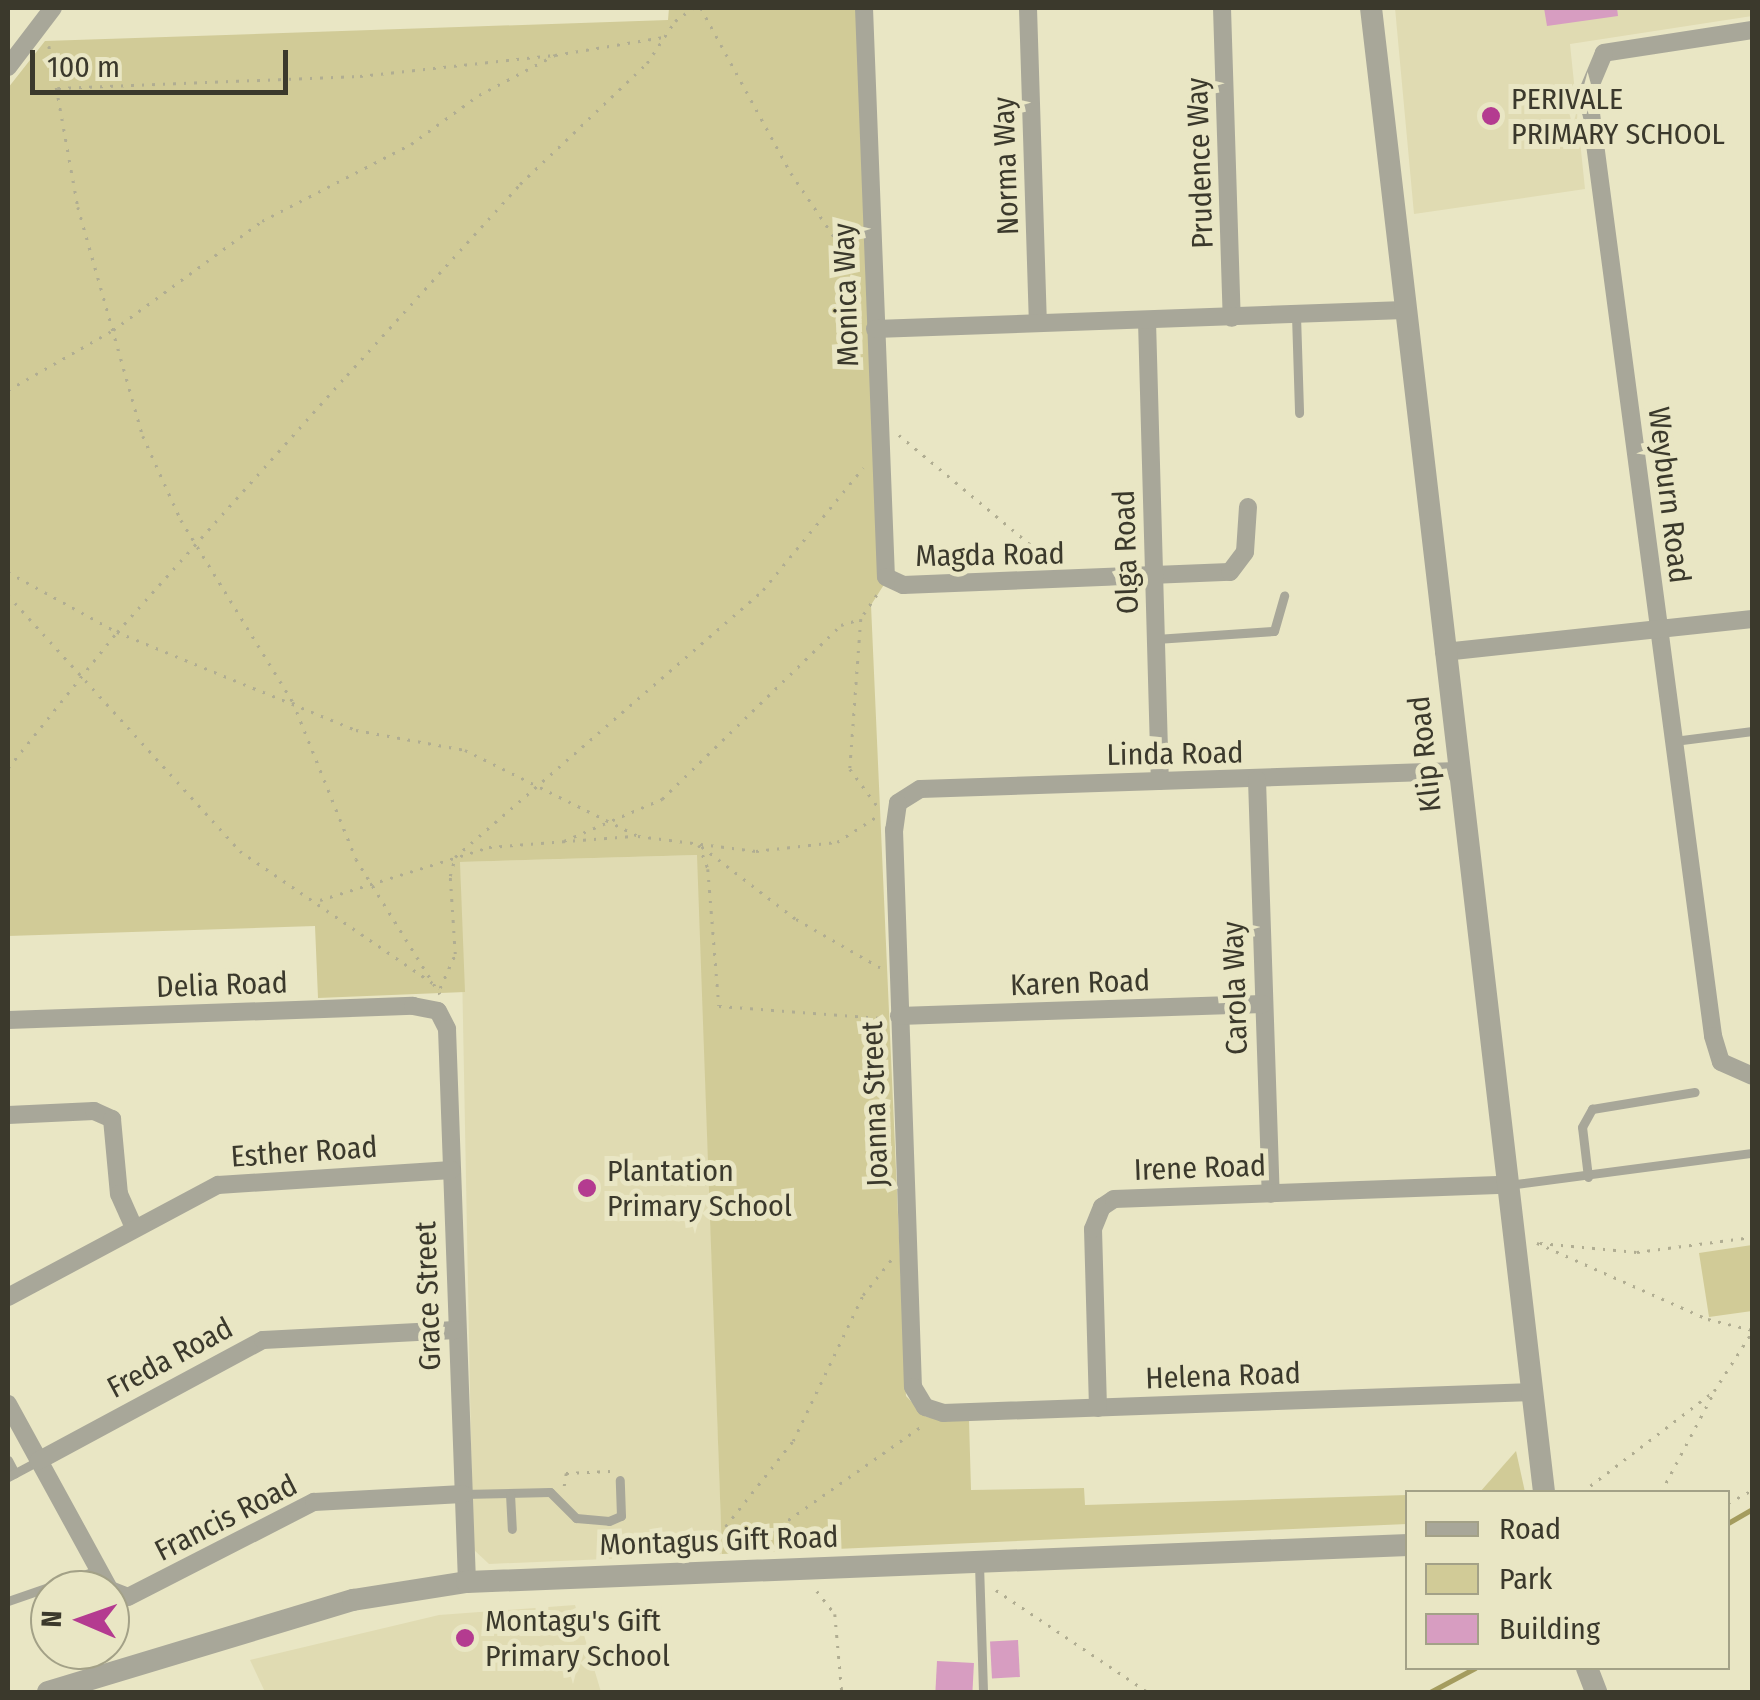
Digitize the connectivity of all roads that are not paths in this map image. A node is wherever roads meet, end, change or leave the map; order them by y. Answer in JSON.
{"nodes":[{"id":1,"x":54,"y":8,"type":"edge"},
{"id":2,"x":864,"y":8,"type":"edge"},
{"id":3,"x":1028,"y":8,"type":"edge"},
{"id":4,"x":1222,"y":8,"type":"edge"},
{"id":5,"x":1370,"y":8,"type":"edge"},
{"id":6,"x":1752,"y":30,"type":"edge"},
{"id":7,"x":8,"y":67,"type":"edge"},
{"id":8,"x":1405,"y":310,"type":"junction"},
{"id":9,"x":1296,"y":315,"type":"junction"},
{"id":10,"x":1232,"y":318,"type":"junction"},
{"id":11,"x":1146,"y":321,"type":"junction"},
{"id":12,"x":1038,"y":323,"type":"junction"},
{"id":13,"x":875,"y":329,"type":"junction"},
{"id":14,"x":1299,"y":413,"type":"dead end"},
{"id":15,"x":1248,"y":507,"type":"dead end"},
{"id":16,"x":1154,"y":578,"type":"junction"},
{"id":17,"x":888,"y":579,"type":"joint"},
{"id":18,"x":1284,"y":595,"type":"dead end"},
{"id":19,"x":1752,"y":619,"type":"edge"},
{"id":20,"x":1658,"y":627,"type":"junction"},
{"id":21,"x":1156,"y":639,"type":"junction"},
{"id":22,"x":1444,"y":652,"type":"junction"},
{"id":23,"x":1752,"y":732,"type":"edge"},
{"id":24,"x":1674,"y":742,"type":"junction"},
{"id":25,"x":1457,"y":771,"type":"junction"},
{"id":26,"x":1257,"y":780,"type":"junction"},
{"id":27,"x":1160,"y":782,"type":"junction"},
{"id":28,"x":898,"y":803,"type":"joint"},
{"id":29,"x":1262,"y":1004,"type":"junction"},
{"id":30,"x":438,"y":1010,"type":"joint"},
{"id":31,"x":899,"y":1016,"type":"junction"},
{"id":32,"x":8,"y":1020,"type":"edge"},
{"id":33,"x":1752,"y":1076,"type":"edge"},
{"id":34,"x":1696,"y":1092,"type":"dead end"},
{"id":35,"x":8,"y":1115,"type":"edge"},
{"id":36,"x":1752,"y":1153,"type":"edge"},
{"id":37,"x":452,"y":1170,"type":"junction"},
{"id":38,"x":1588,"y":1177,"type":"junction"},
{"id":39,"x":1505,"y":1185,"type":"junction"},
{"id":40,"x":1271,"y":1194,"type":"junction"},
{"id":41,"x":134,"y":1227,"type":"junction"},
{"id":42,"x":8,"y":1297,"type":"edge"},
{"id":43,"x":456,"y":1330,"type":"junction"},
{"id":44,"x":1530,"y":1392,"type":"junction"},
{"id":45,"x":920,"y":1402,"type":"joint"},
{"id":46,"x":8,"y":1404,"type":"edge"},
{"id":47,"x":1098,"y":1408,"type":"junction"},
{"id":48,"x":8,"y":1460,"type":"edge"},
{"id":49,"x":38,"y":1460,"type":"junction"},
{"id":50,"x":11,"y":1475,"type":"edge"},
{"id":51,"x":620,"y":1480,"type":"road end"},
{"id":52,"x":1544,"y":1490,"type":"edge"},
{"id":53,"x":463,"y":1494,"type":"junction"},
{"id":54,"x":510,"y":1494,"type":"junction"},
{"id":55,"x":512,"y":1529,"type":"dead end"},
{"id":56,"x":1405,"y":1545,"type":"edge"},
{"id":57,"x":98,"y":1570,"type":"edge"},
{"id":58,"x":979,"y":1571,"type":"junction"},
{"id":59,"x":466,"y":1582,"type":"junction"},
{"id":60,"x":130,"y":1594,"type":"edge"},
{"id":61,"x":48,"y":1692,"type":"edge"},
{"id":62,"x":983,"y":1692,"type":"edge"}],
"edges":[{"from":1,"to":7,"type":"street"},
{"from":2,"to":13,"type":"street","name":"Monica Way"},
{"from":3,"to":12,"type":"street","name":"Norma Way"},
{"from":4,"to":10,"type":"street","name":"Prudence Way"},
{"from":5,"to":8,"type":"street","name":"Klip Road"},
{"from":6,"to":20,"type":"street","name":"Weyburn Road"},
{"from":8,"to":9,"type":"street"},
{"from":8,"to":22,"type":"street","name":"Klip Road"},
{"from":9,"to":10,"type":"street"},
{"from":9,"to":14,"type":"lane"},
{"from":10,"to":11,"type":"street"},
{"from":11,"to":12,"type":"street"},
{"from":11,"to":16,"type":"street","name":"Olga Road"},
{"from":12,"to":13,"type":"street"},
{"from":13,"to":17,"type":"street","name":"Monica Way"},
{"from":15,"to":16,"type":"street","name":"Magda Road"},
{"from":16,"to":17,"type":"street","name":"Magda Road"},
{"from":16,"to":21,"type":"street","name":"Olga Road"},
{"from":18,"to":21,"type":"lane"},
{"from":19,"to":20,"type":"street"},
{"from":20,"to":22,"type":"street"},
{"from":20,"to":24,"type":"street","name":"Weyburn Road"},
{"from":21,"to":27,"type":"street","name":"Olga Road"},
{"from":22,"to":25,"type":"street","name":"Klip Road"},
{"from":23,"to":24,"type":"lane"},
{"from":24,"to":33,"type":"street","name":"Weyburn Road"},
{"from":25,"to":26,"type":"street","name":"Linda Road"},
{"from":25,"to":39,"type":"street","name":"Klip Road"},
{"from":26,"to":27,"type":"street","name":"Linda Road"},
{"from":26,"to":29,"type":"street","name":"Carola Way"},
{"from":27,"to":28,"type":"street","name":"Linda Road"},
{"from":28,"to":31,"type":"street","name":"Joanna Street"},
{"from":29,"to":31,"type":"street","name":"Karen Road"},
{"from":29,"to":40,"type":"street","name":"Carola Way"},
{"from":30,"to":32,"type":"street","name":"Delia Road"},
{"from":30,"to":37,"type":"street","name":"Grace Street"},
{"from":31,"to":45,"type":"street","name":"Joanna Street"},
{"from":34,"to":38,"type":"lane"},
{"from":35,"to":41,"type":"street"},
{"from":36,"to":38,"type":"lane"},
{"from":37,"to":41,"type":"street","name":"Esther Road"},
{"from":37,"to":43,"type":"street","name":"Grace Street"},
{"from":38,"to":39,"type":"lane"},
{"from":39,"to":40,"type":"street","name":"Irene Road"},
{"from":39,"to":44,"type":"street","name":"Klip Road"},
{"from":40,"to":47,"type":"street","name":"Irene Road"},
{"from":41,"to":42,"type":"street","name":"Esther Road"},
{"from":43,"to":49,"type":"street","name":"Freda Road"},
{"from":43,"to":53,"type":"street","name":"Grace Street"},
{"from":44,"to":47,"type":"street","name":"Helena Road"},
{"from":44,"to":52,"type":"street","name":"Klip Road"},
{"from":45,"to":47,"type":"street","name":"Helena Road"},
{"from":46,"to":49,"type":"street","name":"Francis Road"},
{"from":48,"to":50,"type":"lane"},
{"from":49,"to":50,"type":"lane"},
{"from":49,"to":57,"type":"street","name":"Francis Road"},
{"from":51,"to":54,"type":"lane"},
{"from":53,"to":54,"type":"lane"},
{"from":53,"to":59,"type":"street","name":"Grace Street"},
{"from":53,"to":60,"type":"street","name":"Francis Road"},
{"from":54,"to":55,"type":"lane"},
{"from":56,"to":58,"type":"street","name":"Montagus Gift Road"},
{"from":58,"to":59,"type":"street","name":"Montagus Gift Road"},
{"from":58,"to":62,"type":"lane"},
{"from":59,"to":61,"type":"street","name":"Montagus Gift Road"}]}
